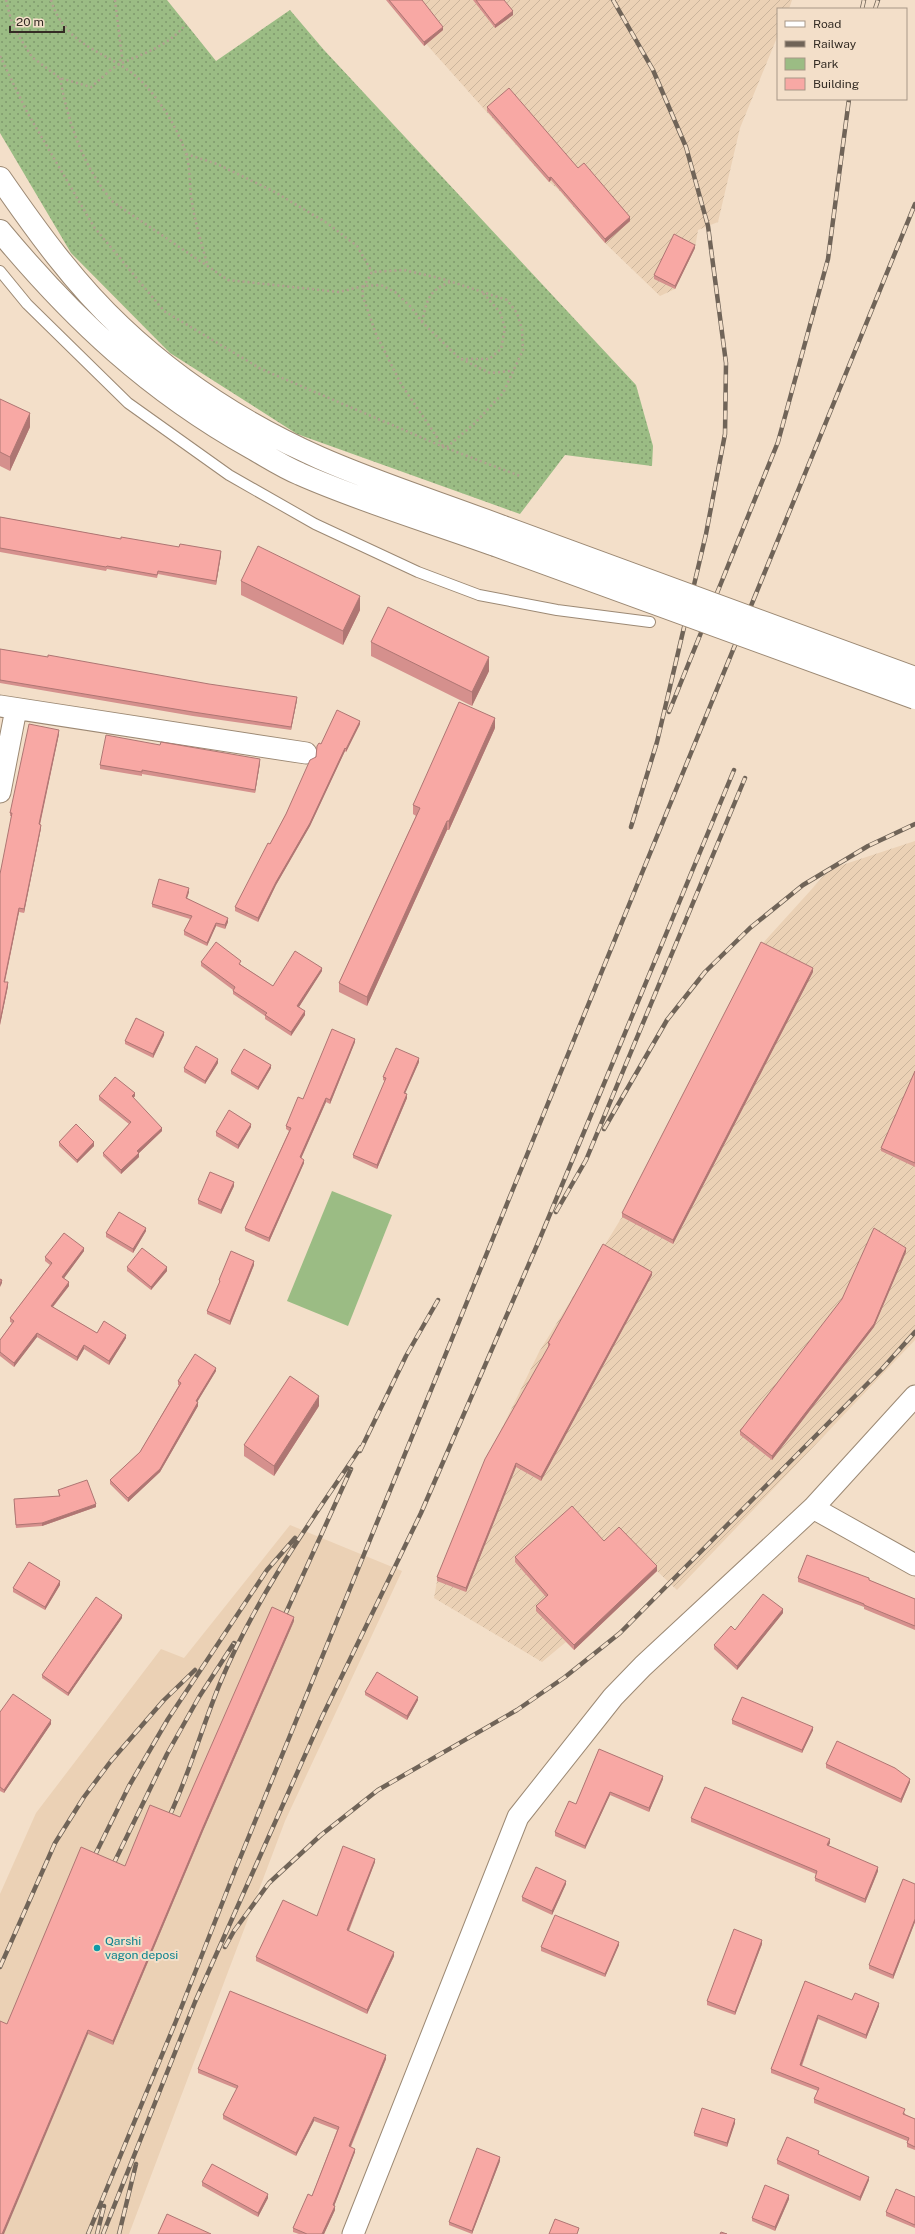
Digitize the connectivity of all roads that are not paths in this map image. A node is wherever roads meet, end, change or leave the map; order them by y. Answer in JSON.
{"nodes":[{"id":1,"x":0,"y":178,"type":"edge"},
{"id":2,"x":0,"y":231,"type":"edge"},
{"id":3,"x":0,"y":271,"type":"edge"},
{"id":4,"x":499,"y":536,"type":"junction"},
{"id":5,"x":650,"y":622,"type":"dead end"},
{"id":6,"x":915,"y":678,"type":"edge"},
{"id":7,"x":915,"y":698,"type":"edge"},
{"id":8,"x":8,"y":707,"type":"edge"},
{"id":9,"x":306,"y":753,"type":"dead end"},
{"id":10,"x":0,"y":792,"type":"edge"},
{"id":11,"x":915,"y":1396,"type":"edge"},
{"id":12,"x":813,"y":1508,"type":"junction"},
{"id":13,"x":915,"y":1565,"type":"edge"},
{"id":14,"x":353,"y":2234,"type":"edge"}],
"edges":[{"from":1,"to":4,"type":"main road"},
{"from":2,"to":4,"type":"main road"},
{"from":3,"to":5,"type":"lane"},
{"from":4,"to":6,"type":"main road","bridge":true},
{"from":4,"to":7,"type":"main road","bridge":true},
{"from":8,"to":9,"type":"street"},
{"from":8,"to":10,"type":"street"},
{"from":11,"to":12,"type":"street"},
{"from":12,"to":13,"type":"street"},
{"from":12,"to":14,"type":"street"}]}
